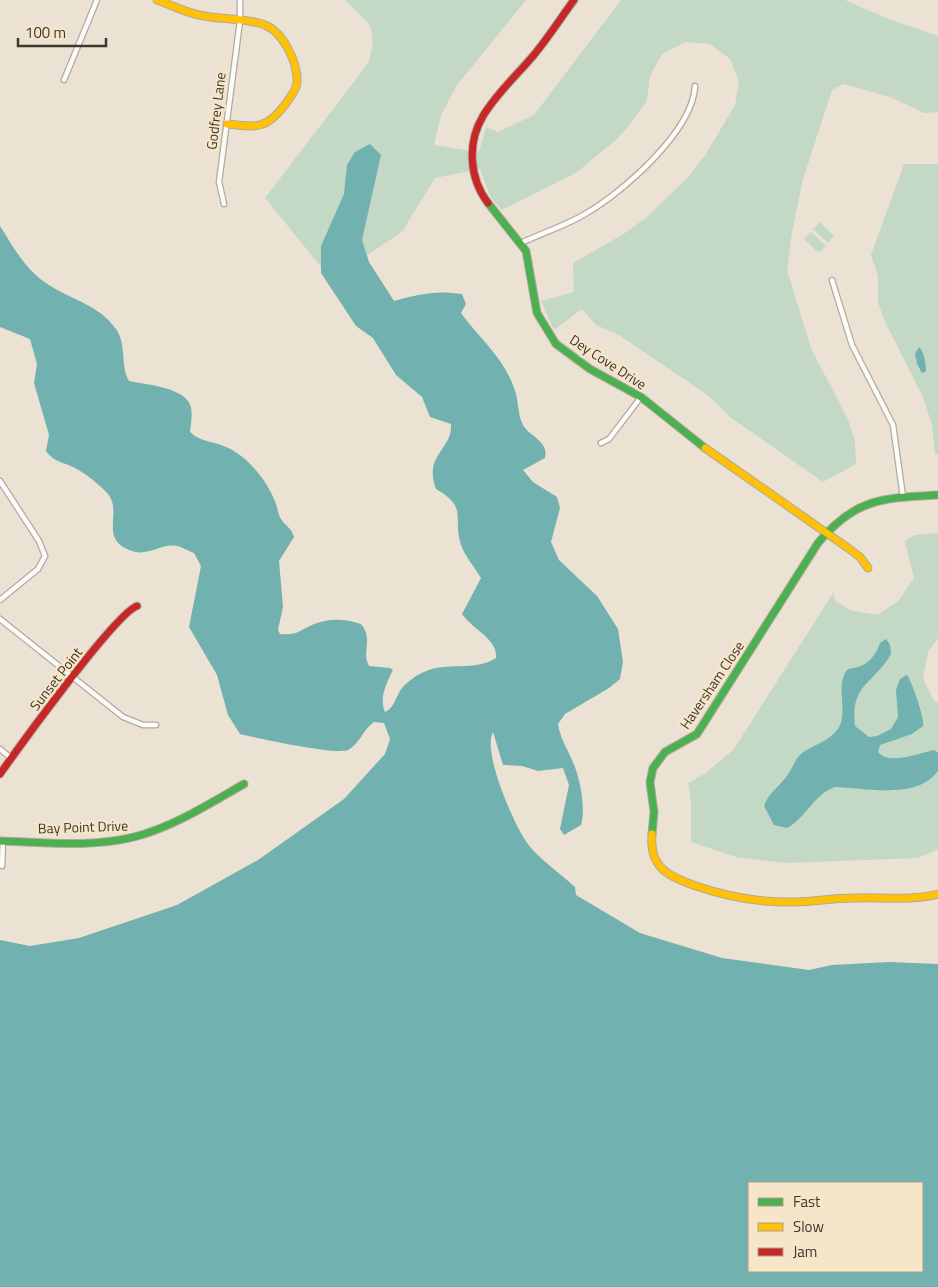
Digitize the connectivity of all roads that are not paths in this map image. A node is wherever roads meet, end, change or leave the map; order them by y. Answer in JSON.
{"nodes":[{"id":1,"x":96,"y":0,"type":"edge"},
{"id":2,"x":157,"y":0,"type":"edge"},
{"id":3,"x":240,"y":0,"type":"edge"},
{"id":4,"x":574,"y":0,"type":"edge"},
{"id":5,"x":240,"y":21,"type":"junction"},
{"id":6,"x":64,"y":80,"type":"dead end"},
{"id":7,"x":695,"y":86,"type":"dead end"},
{"id":8,"x":227,"y":124,"type":"junction"},
{"id":9,"x":224,"y":204,"type":"dead end"},
{"id":10,"x":521,"y":243,"type":"junction"},
{"id":11,"x":832,"y":280,"type":"dead end"},
{"id":12,"x":641,"y":397,"type":"junction"},
{"id":13,"x":601,"y":443,"type":"dead end"},
{"id":14,"x":0,"y":481,"type":"edge"},
{"id":15,"x":938,"y":495,"type":"edge"},
{"id":16,"x":903,"y":497,"type":"junction"},
{"id":17,"x":826,"y":532,"type":"junction"},
{"id":18,"x":868,"y":568,"type":"dead end"},
{"id":19,"x":0,"y":600,"type":"edge"},
{"id":20,"x":137,"y":606,"type":"dead end"},
{"id":21,"x":0,"y":619,"type":"edge"},
{"id":22,"x":74,"y":678,"type":"junction"},
{"id":23,"x":156,"y":725,"type":"dead end"},
{"id":24,"x":0,"y":749,"type":"edge"},
{"id":25,"x":11,"y":758,"type":"junction"},
{"id":26,"x":0,"y":774,"type":"edge"},
{"id":27,"x":244,"y":784,"type":"dead end"},
{"id":28,"x":1,"y":841,"type":"edge"},
{"id":29,"x":2,"y":866,"type":"dead end"},
{"id":30,"x":938,"y":894,"type":"edge"}],
"edges":[{"from":1,"to":6,"type":"street"},
{"from":2,"to":5,"type":"street"},
{"from":3,"to":5,"type":"street","name":"Godfrey Lane"},
{"from":4,"to":10,"type":"street","name":"Dey Cove Drive"},
{"from":5,"to":8,"type":"street","name":"Godfrey Lane"},
{"from":5,"to":8,"type":"street"},
{"from":7,"to":10,"type":"street"},
{"from":8,"to":9,"type":"street","name":"Godfrey Lane"},
{"from":10,"to":12,"type":"street","name":"Dey Cove Drive"},
{"from":11,"to":16,"type":"street"},
{"from":12,"to":13,"type":"street"},
{"from":12,"to":17,"type":"street","name":"Dey Cove Drive"},
{"from":14,"to":19,"type":"street"},
{"from":15,"to":16,"type":"street","name":"Haversham Close"},
{"from":16,"to":17,"type":"street","name":"Haversham Close"},
{"from":17,"to":18,"type":"street","name":"Dey Cove Drive"},
{"from":17,"to":30,"type":"street","name":"Haversham Close"},
{"from":20,"to":22,"type":"street","name":"Sunset Point"},
{"from":21,"to":22,"type":"street"},
{"from":22,"to":23,"type":"street"},
{"from":22,"to":25,"type":"street","name":"Sunset Point"},
{"from":24,"to":25,"type":"street"},
{"from":25,"to":26,"type":"street","name":"Sunset Point"},
{"from":27,"to":28,"type":"street","name":"Bay Point Drive"},
{"from":28,"to":29,"type":"street"}]}
